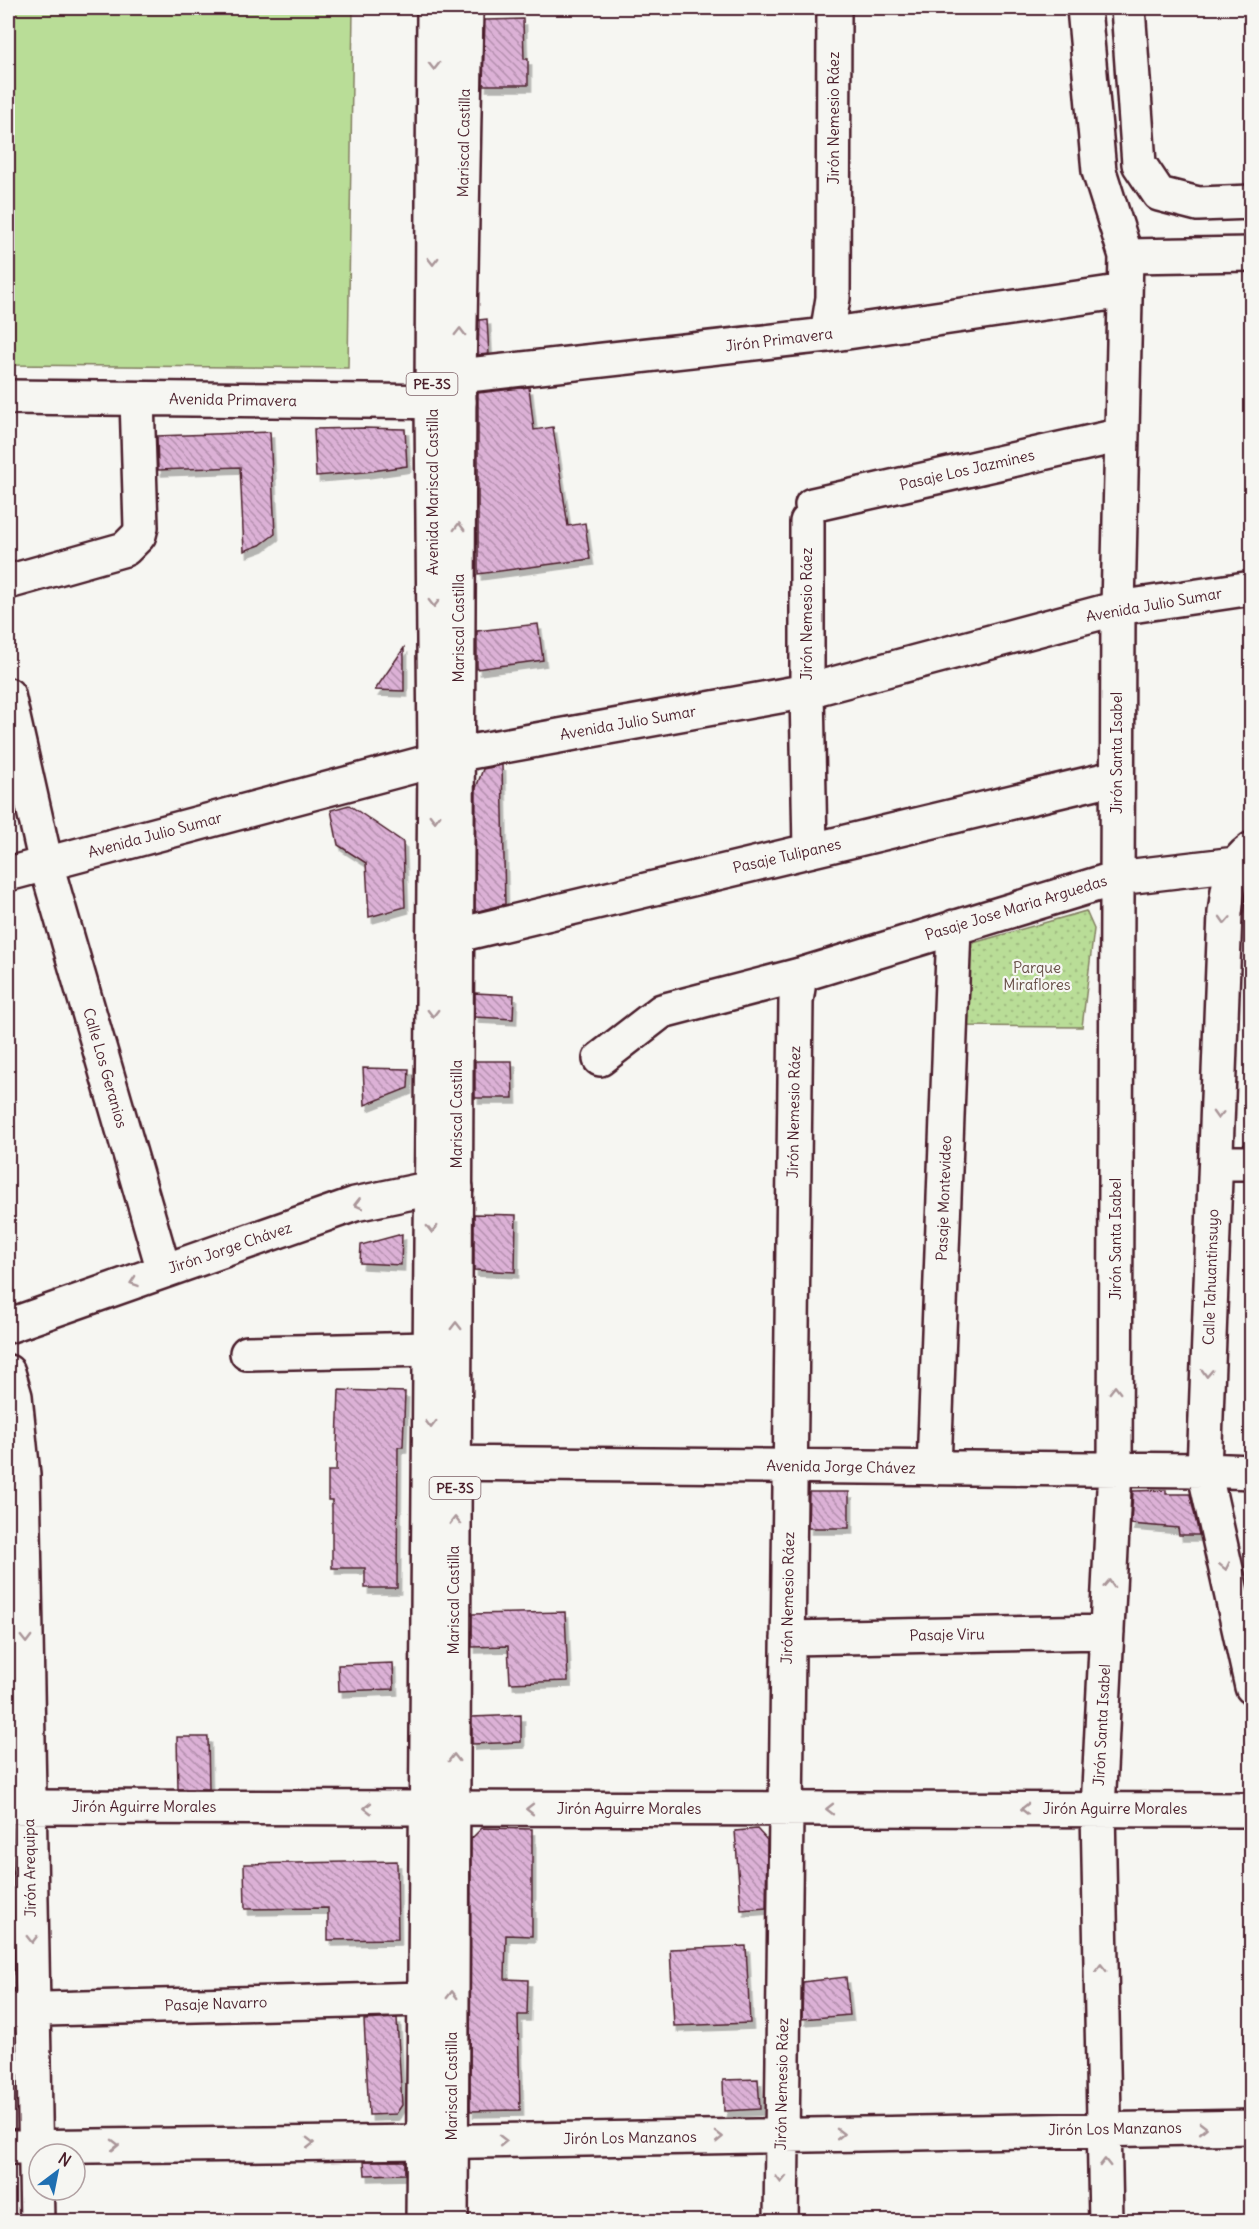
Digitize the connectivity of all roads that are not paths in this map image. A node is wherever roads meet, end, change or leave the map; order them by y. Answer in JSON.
{"nodes":[{"id":1,"x":434,"y":8,"type":"edge"},
{"id":2,"x":466,"y":8,"type":"edge"},
{"id":3,"x":834,"y":8,"type":"edge"},
{"id":4,"x":1083,"y":8,"type":"edge"},
{"id":5,"x":1128,"y":8,"type":"edge"},
{"id":6,"x":1251,"y":202,"type":"edge"},
{"id":7,"x":1251,"y":254,"type":"edge"},
{"id":8,"x":1126,"y":256,"type":"junction"},
{"id":9,"x":1125,"y":291,"type":"junction"},
{"id":10,"x":826,"y":335,"type":"junction"},
{"id":11,"x":446,"y":390,"type":"junction"},
{"id":12,"x":8,"y":397,"type":"edge"},
{"id":13,"x":137,"y":399,"type":"junction"},
{"id":14,"x":1122,"y":435,"type":"junction"},
{"id":15,"x":809,"y":513,"type":"joint"},
{"id":16,"x":8,"y":582,"type":"edge"},
{"id":17,"x":1251,"y":588,"type":"edge"},
{"id":18,"x":1118,"y":608,"type":"junction"},
{"id":19,"x":807,"y":691,"type":"junction"},
{"id":20,"x":8,"y":695,"type":"edge"},
{"id":21,"x":447,"y":757,"type":"junction"},
{"id":22,"x":16,"y":763,"type":"edge"},
{"id":23,"x":1117,"y":777,"type":"junction"},
{"id":24,"x":810,"y":850,"type":"junction"},
{"id":25,"x":1244,"y":857,"type":"edge"},
{"id":26,"x":46,"y":864,"type":"junction"},
{"id":27,"x":8,"y":874,"type":"edge"},
{"id":28,"x":1117,"y":878,"type":"junction"},
{"id":29,"x":954,"y":927,"type":"junction"},
{"id":30,"x":458,"y":935,"type":"junction"},
{"id":31,"x":800,"y":975,"type":"junction"},
{"id":32,"x":600,"y":1059,"type":"dead end"},
{"id":33,"x":1216,"y":1163,"type":"junction"},
{"id":34,"x":1251,"y":1163,"type":"edge"},
{"id":35,"x":444,"y":1188,"type":"junction"},
{"id":36,"x":164,"y":1271,"type":"junction"},
{"id":37,"x":8,"y":1326,"type":"edge"},
{"id":38,"x":431,"y":1349,"type":"junction"},
{"id":39,"x":247,"y":1353,"type":"dead end"},
{"id":40,"x":8,"y":1372,"type":"edge"},
{"id":41,"x":443,"y":1463,"type":"junction"},
{"id":42,"x":790,"y":1466,"type":"junction"},
{"id":43,"x":934,"y":1468,"type":"junction"},
{"id":44,"x":1115,"y":1469,"type":"junction"},
{"id":45,"x":1204,"y":1470,"type":"junction"},
{"id":46,"x":1251,"y":1472,"type":"edge"},
{"id":47,"x":1107,"y":1632,"type":"junction"},
{"id":48,"x":788,"y":1638,"type":"junction"},
{"id":49,"x":1251,"y":1687,"type":"edge"},
{"id":50,"x":18,"y":1807,"type":"edge"},
{"id":51,"x":440,"y":1809,"type":"junction"},
{"id":52,"x":786,"y":1809,"type":"junction"},
{"id":53,"x":1098,"y":1809,"type":"junction"},
{"id":54,"x":1251,"y":1810,"type":"edge"},
{"id":55,"x":425,"y":1998,"type":"junction"},
{"id":56,"x":20,"y":2009,"type":"edge"},
{"id":57,"x":1251,"y":2127,"type":"edge"},
{"id":58,"x":1104,"y":2130,"type":"junction"},
{"id":59,"x":782,"y":2136,"type":"junction"},
{"id":60,"x":438,"y":2142,"type":"junction"},
{"id":61,"x":22,"y":2146,"type":"edge"},
{"id":62,"x":37,"y":2222,"type":"edge"},
{"id":63,"x":423,"y":2222,"type":"edge"},
{"id":64,"x":451,"y":2222,"type":"edge"},
{"id":65,"x":781,"y":2222,"type":"edge"},
{"id":66,"x":1106,"y":2222,"type":"edge"}],
"edges":[{"from":1,"to":11,"type":"main road","name":"Avenida Mariscal Castilla","number":"PE-3S","one_way":true},
{"from":11,"to":2,"type":"main road","name":"Mariscal Castilla","number":"PE-3S","one_way":true},
{"from":3,"to":10,"type":"main road","name":"Jirón Nemesio Ráez"},
{"from":4,"to":8,"type":"main road","name":"Jirón Santa Isabel"},
{"from":5,"to":6,"type":"main road"},
{"from":7,"to":8,"type":"main road"},
{"from":8,"to":9,"type":"main road","name":"Jirón Santa Isabel"},
{"from":9,"to":10,"type":"main road","name":"Jirón Primavera"},
{"from":9,"to":14,"type":"main road","name":"Jirón Santa Isabel"},
{"from":10,"to":11,"type":"main road","name":"Jirón Primavera"},
{"from":11,"to":13,"type":"main road","name":"Avenida Primavera"},
{"from":11,"to":21,"type":"main road","name":"Avenida Mariscal Castilla","number":"PE-3S"},
{"from":12,"to":13,"type":"main road","name":"Avenida Primavera"},
{"from":13,"to":16,"type":"main road"},
{"from":14,"to":15,"type":"main road","name":"Pasaje Los Jazmines"},
{"from":14,"to":18,"type":"main road","name":"Jirón Santa Isabel"},
{"from":15,"to":19,"type":"main road","name":"Jirón Nemesio Ráez"},
{"from":17,"to":18,"type":"main road","name":"Avenida Julio Sumar"},
{"from":18,"to":19,"type":"main road","name":"Avenida Julio Sumar"},
{"from":18,"to":23,"type":"main road","name":"Jirón Santa Isabel"},
{"from":19,"to":21,"type":"main road","name":"Avenida Julio Sumar"},
{"from":19,"to":24,"type":"main road","name":"Jirón Nemesio Ráez"},
{"from":20,"to":22,"type":"main road","name":"Calle Los Geranios"},
{"from":21,"to":26,"type":"main road","name":"Avenida Julio Sumar"},
{"from":21,"to":30,"type":"main road","name":"Mariscal Castilla","number":"PE-3S"},
{"from":21,"to":35,"type":"main road","name":"Mariscal Castilla","number":"PE-3S","one_way":true},
{"from":22,"to":26,"type":"main road","name":"Calle Los Geranios"},
{"from":23,"to":24,"type":"main road","name":"Pasaje Tulipanes"},
{"from":23,"to":28,"type":"main road","name":"Jirón Santa Isabel"},
{"from":24,"to":30,"type":"main road","name":"Pasaje Tulipanes"},
{"from":25,"to":28,"type":"main road","name":"Pasaje Jose Maria Arguedas"},
{"from":25,"to":33,"type":"main road","name":"Calle Tahuantinsuyo","one_way":true},
{"from":26,"to":27,"type":"main road","name":"Avenida Julio Sumar"},
{"from":26,"to":36,"type":"main road","name":"Calle Los Geranios"},
{"from":28,"to":29,"type":"main road","name":"Pasaje Jose Maria Arguedas"},
{"from":44,"to":28,"type":"main road","name":"Jirón Santa Isabel","one_way":true},
{"from":29,"to":31,"type":"main road","name":"Pasaje Jose Maria Arguedas"},
{"from":29,"to":43,"type":"main road","name":"Pasaje Montevideo"},
{"from":30,"to":35,"type":"main road","name":"Mariscal Castilla","number":"PE-3S"},
{"from":31,"to":32,"type":"main road","name":"Pasaje Jose Maria Arguedas"},
{"from":31,"to":42,"type":"main road","name":"Jirón Nemesio Ráez"},
{"from":33,"to":34,"type":"main road"},
{"from":33,"to":45,"type":"main road","name":"Calle Tahuantinsuyo","one_way":true},
{"from":35,"to":36,"type":"main road","name":"Jirón Jorge Chávez","one_way":true},
{"from":35,"to":38,"type":"main road","name":"Mariscal Castilla","number":"PE-3S","one_way":true},
{"from":41,"to":35,"type":"main road","name":"Mariscal Castilla","number":"PE-3S","one_way":true},
{"from":36,"to":37,"type":"main road","name":"Jirón Jorge Chávez","one_way":true},
{"from":38,"to":39,"type":"main road"},
{"from":38,"to":41,"type":"main road","name":"Mariscal Castilla","number":"PE-3S","one_way":true},
{"from":40,"to":50,"type":"main road","name":"Jirón Arequipa","one_way":true},
{"from":41,"to":42,"type":"main road","name":"Avenida Jorge Chávez"},
{"from":41,"to":51,"type":"main road","name":"Mariscal Castilla","number":"PE-3S"},
{"from":42,"to":43,"type":"main road","name":"Avenida Jorge Chávez"},
{"from":42,"to":48,"type":"main road","name":"Jirón Nemesio Ráez"},
{"from":43,"to":44,"type":"main road","name":"Avenida Jorge Chávez"},
{"from":44,"to":45,"type":"main road","name":"Avenida Jorge Chávez"},
{"from":47,"to":44,"type":"main road","name":"Jirón Santa Isabel","one_way":true},
{"from":45,"to":46,"type":"main road","name":"Avenida Jorge Chávez"},
{"from":45,"to":49,"type":"main road","name":"Calle Tahuantinsuyo","one_way":true},
{"from":47,"to":48,"type":"main road","name":"Pasaje Viru"},
{"from":47,"to":53,"type":"main road","name":"Jirón Santa Isabel"},
{"from":48,"to":52,"type":"main road","name":"Jirón Nemesio Ráez"},
{"from":51,"to":50,"type":"main road","name":"Jirón Aguirre Morales","one_way":true},
{"from":50,"to":56,"type":"main road","name":"Jirón Arequipa","one_way":true},
{"from":52,"to":51,"type":"main road","name":"Jirón Aguirre Morales","one_way":true},
{"from":51,"to":55,"type":"main road","name":"Mariscal Castilla","number":"PE-3S"},
{"from":60,"to":51,"type":"main road","name":"Mariscal Castilla","number":"PE-3S","one_way":true},
{"from":53,"to":52,"type":"main road","name":"Jirón Aguirre Morales","one_way":true},
{"from":52,"to":59,"type":"main road","name":"Jirón Nemesio Ráez"},
{"from":53,"to":54,"type":"main road","name":"Jirón Aguirre Morales"},
{"from":58,"to":53,"type":"main road","name":"Jirón Santa Isabel","one_way":true},
{"from":55,"to":56,"type":"main road","name":"Pasaje Navarro"},
{"from":55,"to":60,"type":"main road","name":"Mariscal Castilla","number":"PE-3S"},
{"from":56,"to":61,"type":"main road","name":"Jirón Arequipa"},
{"from":58,"to":57,"type":"main road","name":"Jirón Los Manzanos","one_way":true},
{"from":59,"to":58,"type":"main road","name":"Jirón Los Manzanos","one_way":true},
{"from":66,"to":58,"type":"main road","name":"Jirón Santa Isabel","one_way":true},
{"from":60,"to":59,"type":"main road","name":"Jirón Los Manzanos","one_way":true},
{"from":59,"to":65,"type":"main road","name":"Jirón Nemesio Ráez","one_way":true},
{"from":61,"to":60,"type":"main road","name":"Jirón Los Manzanos","one_way":true},
{"from":60,"to":63,"type":"main road","name":"Mariscal Castilla","number":"PE-3S"},
{"from":60,"to":64,"type":"main road","name":"Mariscal Castilla","number":"PE-3S"},
{"from":61,"to":62,"type":"main road","name":"Jirón Arequipa"}]}
